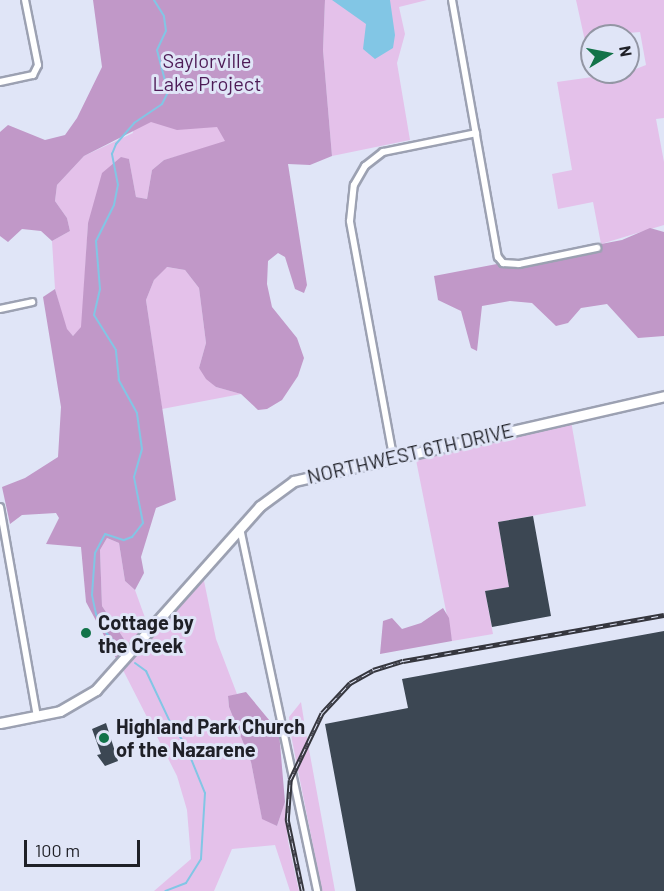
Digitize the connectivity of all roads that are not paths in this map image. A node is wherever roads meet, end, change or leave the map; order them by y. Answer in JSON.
{"nodes":[{"id":1,"x":26,"y":0,"type":"edge"},
{"id":2,"x":452,"y":0,"type":"edge"},
{"id":3,"x":0,"y":82,"type":"edge"},
{"id":4,"x":476,"y":133,"type":"junction"},
{"id":5,"x":597,"y":248,"type":"dead end"},
{"id":6,"x":32,"y":302,"type":"dead end"},
{"id":7,"x":0,"y":309,"type":"edge"},
{"id":8,"x":664,"y":396,"type":"edge"},
{"id":9,"x":393,"y":456,"type":"junction"},
{"id":10,"x":0,"y":507,"type":"edge"},
{"id":11,"x":240,"y":528,"type":"junction"},
{"id":12,"x":37,"y":718,"type":"junction"},
{"id":13,"x":0,"y":723,"type":"edge"},
{"id":14,"x":317,"y":891,"type":"edge"}],
"edges":[{"from":1,"to":3,"type":"street"},
{"from":2,"to":4,"type":"street"},
{"from":4,"to":5,"type":"street"},
{"from":4,"to":9,"type":"street"},
{"from":6,"to":7,"type":"street"},
{"from":8,"to":9,"type":"main road","name":"NORTHWEST 6TH DRIVE"},
{"from":9,"to":11,"type":"main road","name":"NORTHWEST 6TH DRIVE"},
{"from":10,"to":12,"type":"street"},
{"from":11,"to":12,"type":"main road","name":"NORTHWEST 6TH DRIVE"},
{"from":11,"to":14,"type":"street"},
{"from":12,"to":13,"type":"main road","name":"NORTHWEST 6TH DRIVE"}]}
